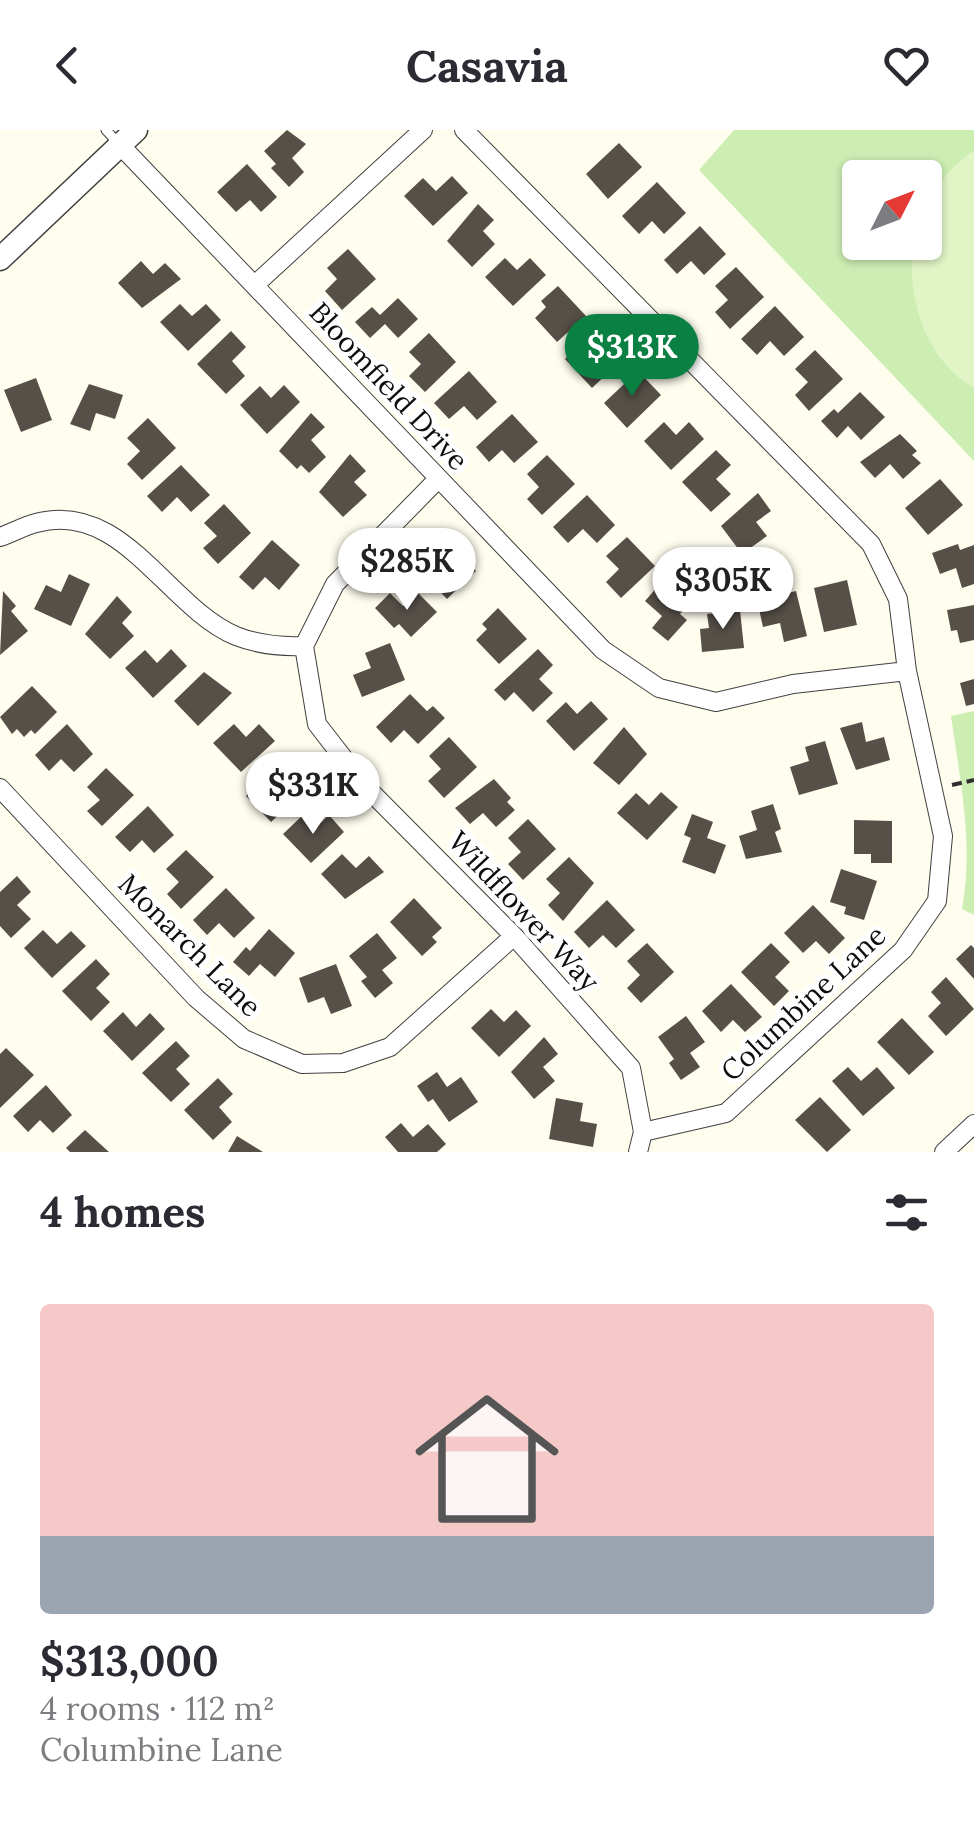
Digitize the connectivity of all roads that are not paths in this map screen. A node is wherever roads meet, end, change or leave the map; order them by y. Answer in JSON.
{"nodes":[{"id":1,"x":422,"y":130,"type":"edge"},
{"id":2,"x":464,"y":130,"type":"edge"},
{"id":3,"x":121,"y":135,"type":"edge"},
{"id":4,"x":0,"y":259,"type":"edge"},
{"id":5,"x":258,"y":283,"type":"junction"},
{"id":6,"x":437,"y":480,"type":"junction"},
{"id":7,"x":0,"y":538,"type":"edge"},
{"id":8,"x":304,"y":646,"type":"junction"},
{"id":9,"x":907,"y":670,"type":"junction"},
{"id":10,"x":0,"y":788,"type":"edge"},
{"id":11,"x":514,"y":936,"type":"junction"},
{"id":12,"x":974,"y":1124,"type":"edge"},
{"id":13,"x":643,"y":1132,"type":"junction"},
{"id":14,"x":638,"y":1152,"type":"edge"},
{"id":15,"x":944,"y":1152,"type":"edge"}],
"edges":[{"from":1,"to":5,"type":"street"},
{"from":2,"to":9,"type":"street","name":"Columbine Lane"},
{"from":3,"to":4,"type":"street"},
{"from":3,"to":5,"type":"street","name":"Bloomfield Drive"},
{"from":5,"to":6,"type":"street","name":"Bloomfield Drive"},
{"from":6,"to":8,"type":"street"},
{"from":6,"to":9,"type":"street","name":"Bloomfield Drive"},
{"from":7,"to":8,"type":"street"},
{"from":8,"to":11,"type":"street","name":"Wildflower Way"},
{"from":9,"to":13,"type":"street","name":"Columbine Lane"},
{"from":10,"to":11,"type":"street","name":"Monarch Lane"},
{"from":11,"to":13,"type":"street","name":"Wildflower Way"},
{"from":12,"to":15,"type":"street"},
{"from":13,"to":14,"type":"street","name":"Wildflower Way"}]}
